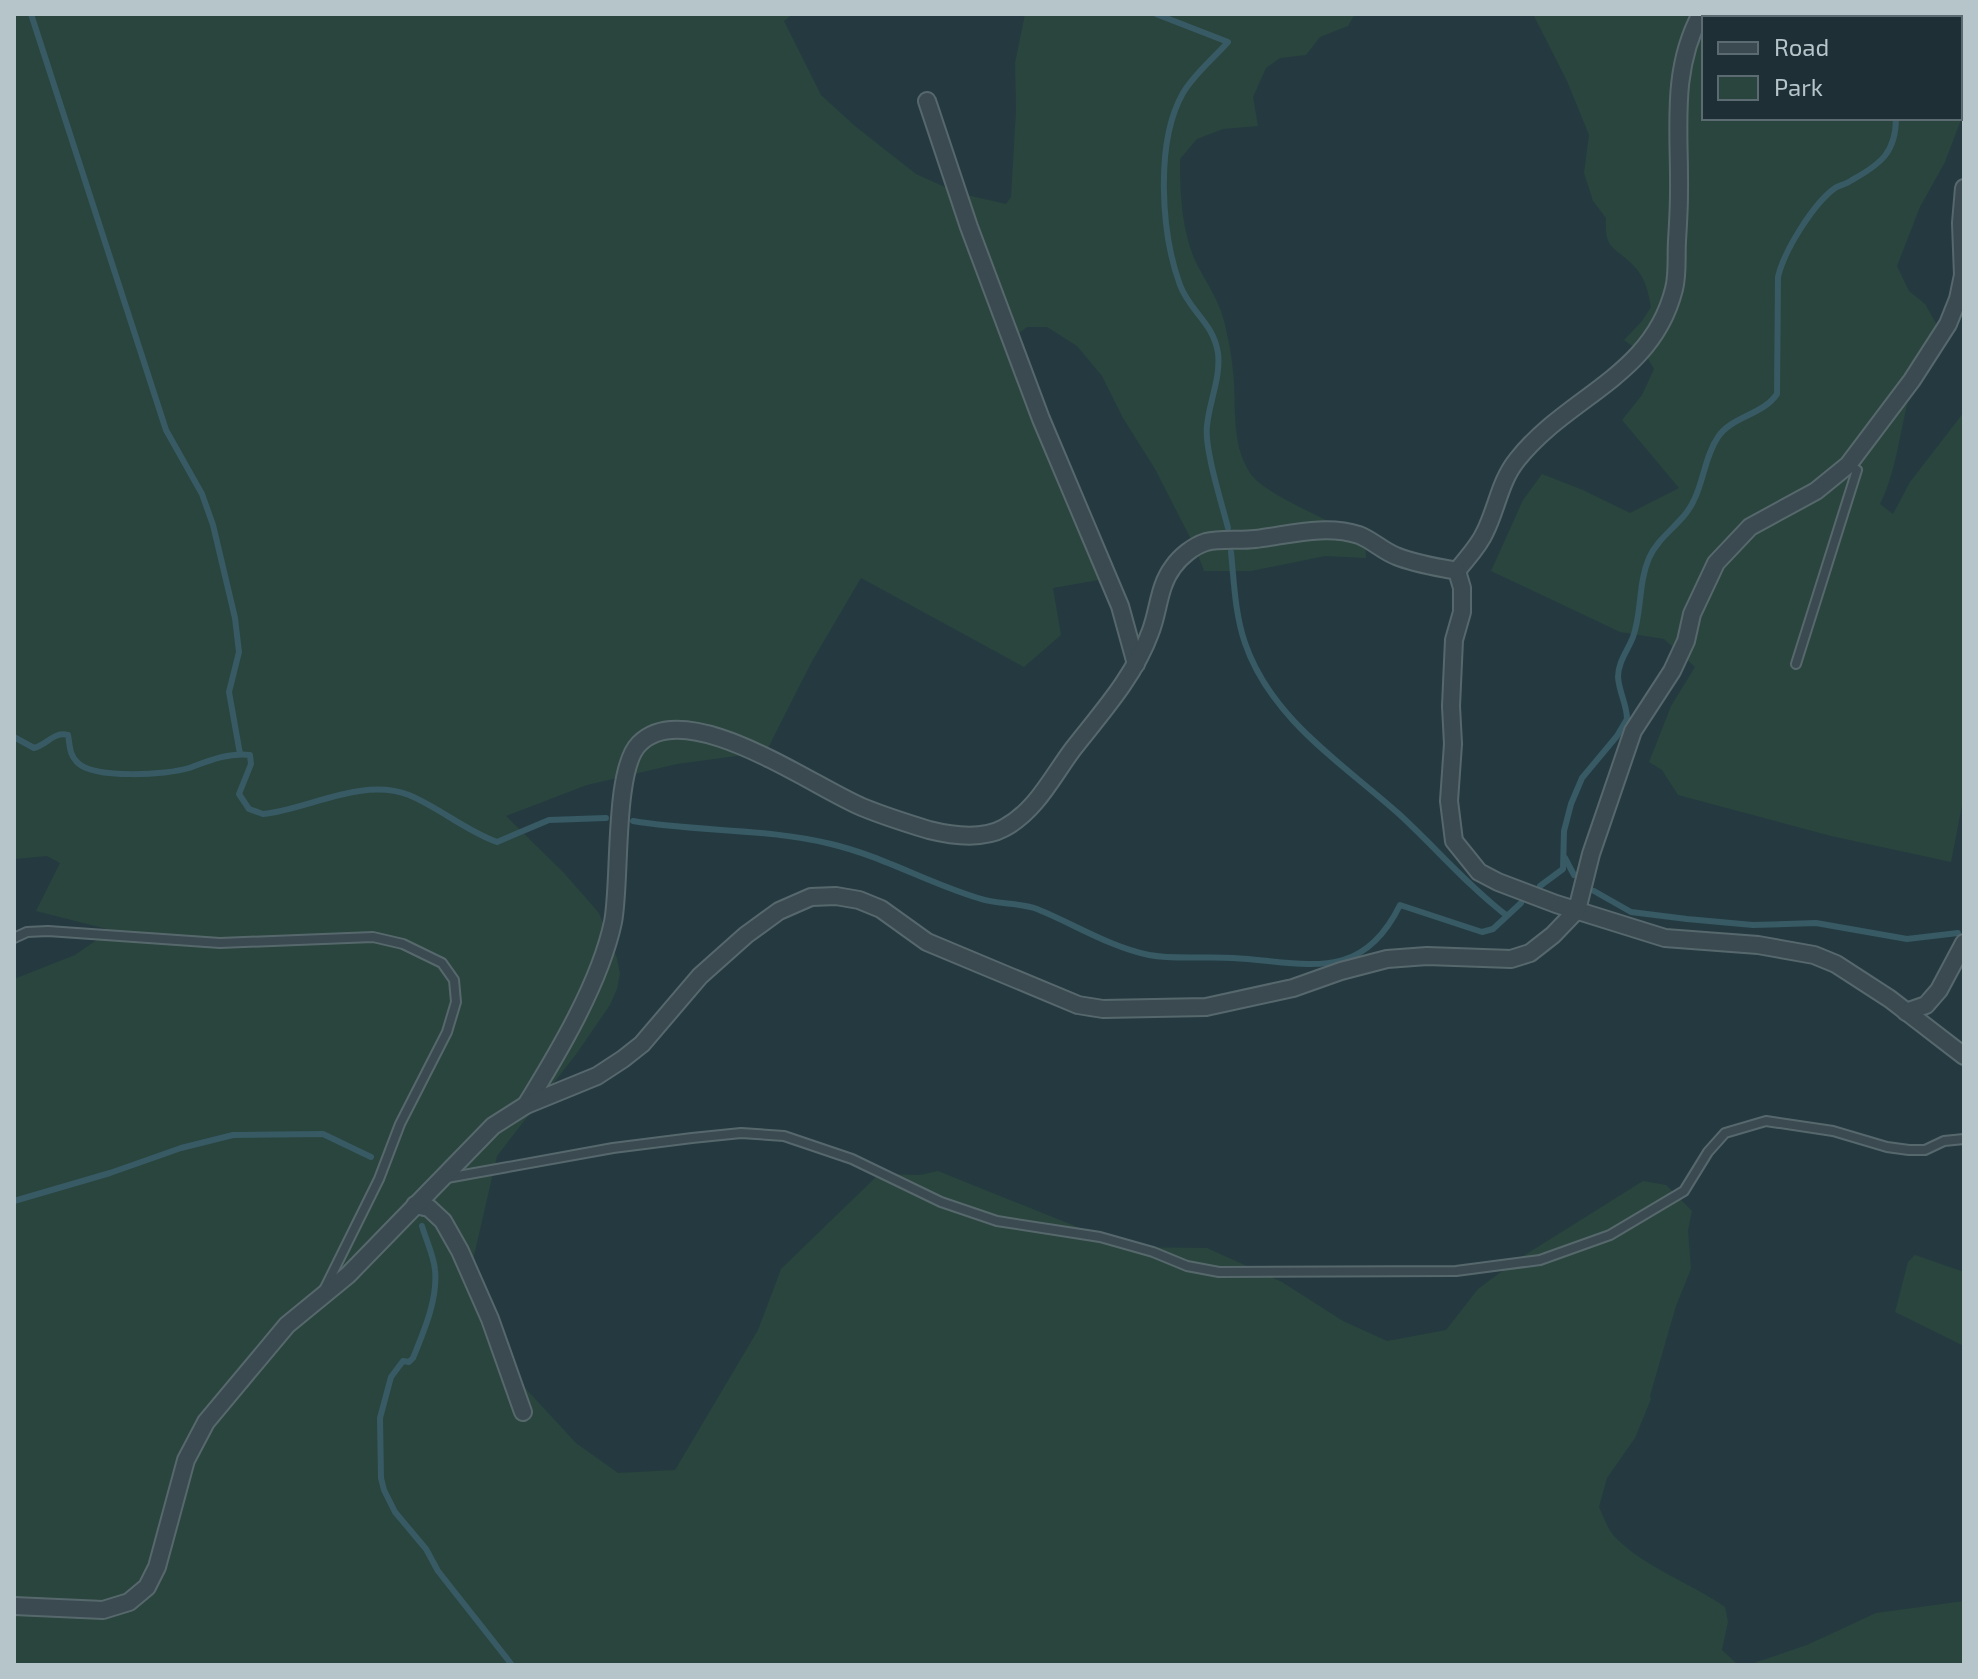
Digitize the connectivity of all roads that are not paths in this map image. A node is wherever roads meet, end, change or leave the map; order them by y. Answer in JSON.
{"nodes":[{"id":1,"x":1701,"y":14,"type":"edge"},
{"id":2,"x":927,"y":101,"type":"dead end"},
{"id":3,"x":1964,"y":188,"type":"edge"},
{"id":4,"x":1848,"y":465,"type":"junction"},
{"id":5,"x":1457,"y":571,"type":"junction"},
{"id":6,"x":1136,"y":664,"type":"junction"},
{"id":7,"x":1796,"y":664,"type":"dead end"},
{"id":8,"x":1577,"y":910,"type":"junction"},
{"id":9,"x":14,"y":938,"type":"edge"},
{"id":10,"x":1964,"y":943,"type":"edge"},
{"id":11,"x":1906,"y":1012,"type":"junction"},
{"id":12,"x":1964,"y":1056,"type":"edge"},
{"id":13,"x":526,"y":1105,"type":"junction"},
{"id":14,"x":1964,"y":1139,"type":"edge"},
{"id":15,"x":440,"y":1179,"type":"junction"},
{"id":16,"x":415,"y":1205,"type":"junction"},
{"id":17,"x":320,"y":1296,"type":"junction"},
{"id":18,"x":523,"y":1412,"type":"dead end"},
{"id":19,"x":14,"y":1606,"type":"edge"}],
"edges":[{"from":1,"to":5,"type":"street"},
{"from":2,"to":6,"type":"street"},
{"from":3,"to":4,"type":"street"},
{"from":4,"to":7,"type":"lane"},
{"from":4,"to":8,"type":"street"},
{"from":5,"to":6,"type":"street"},
{"from":5,"to":8,"type":"street"},
{"from":6,"to":13,"type":"street"},
{"from":8,"to":11,"type":"street"},
{"from":8,"to":13,"type":"street"},
{"from":9,"to":17,"type":"lane"},
{"from":10,"to":11,"type":"street"},
{"from":11,"to":12,"type":"street"},
{"from":13,"to":15,"type":"street"},
{"from":14,"to":15,"type":"lane"},
{"from":15,"to":16,"type":"street"},
{"from":16,"to":17,"type":"street"},
{"from":16,"to":18,"type":"street"},
{"from":17,"to":19,"type":"street"}]}
